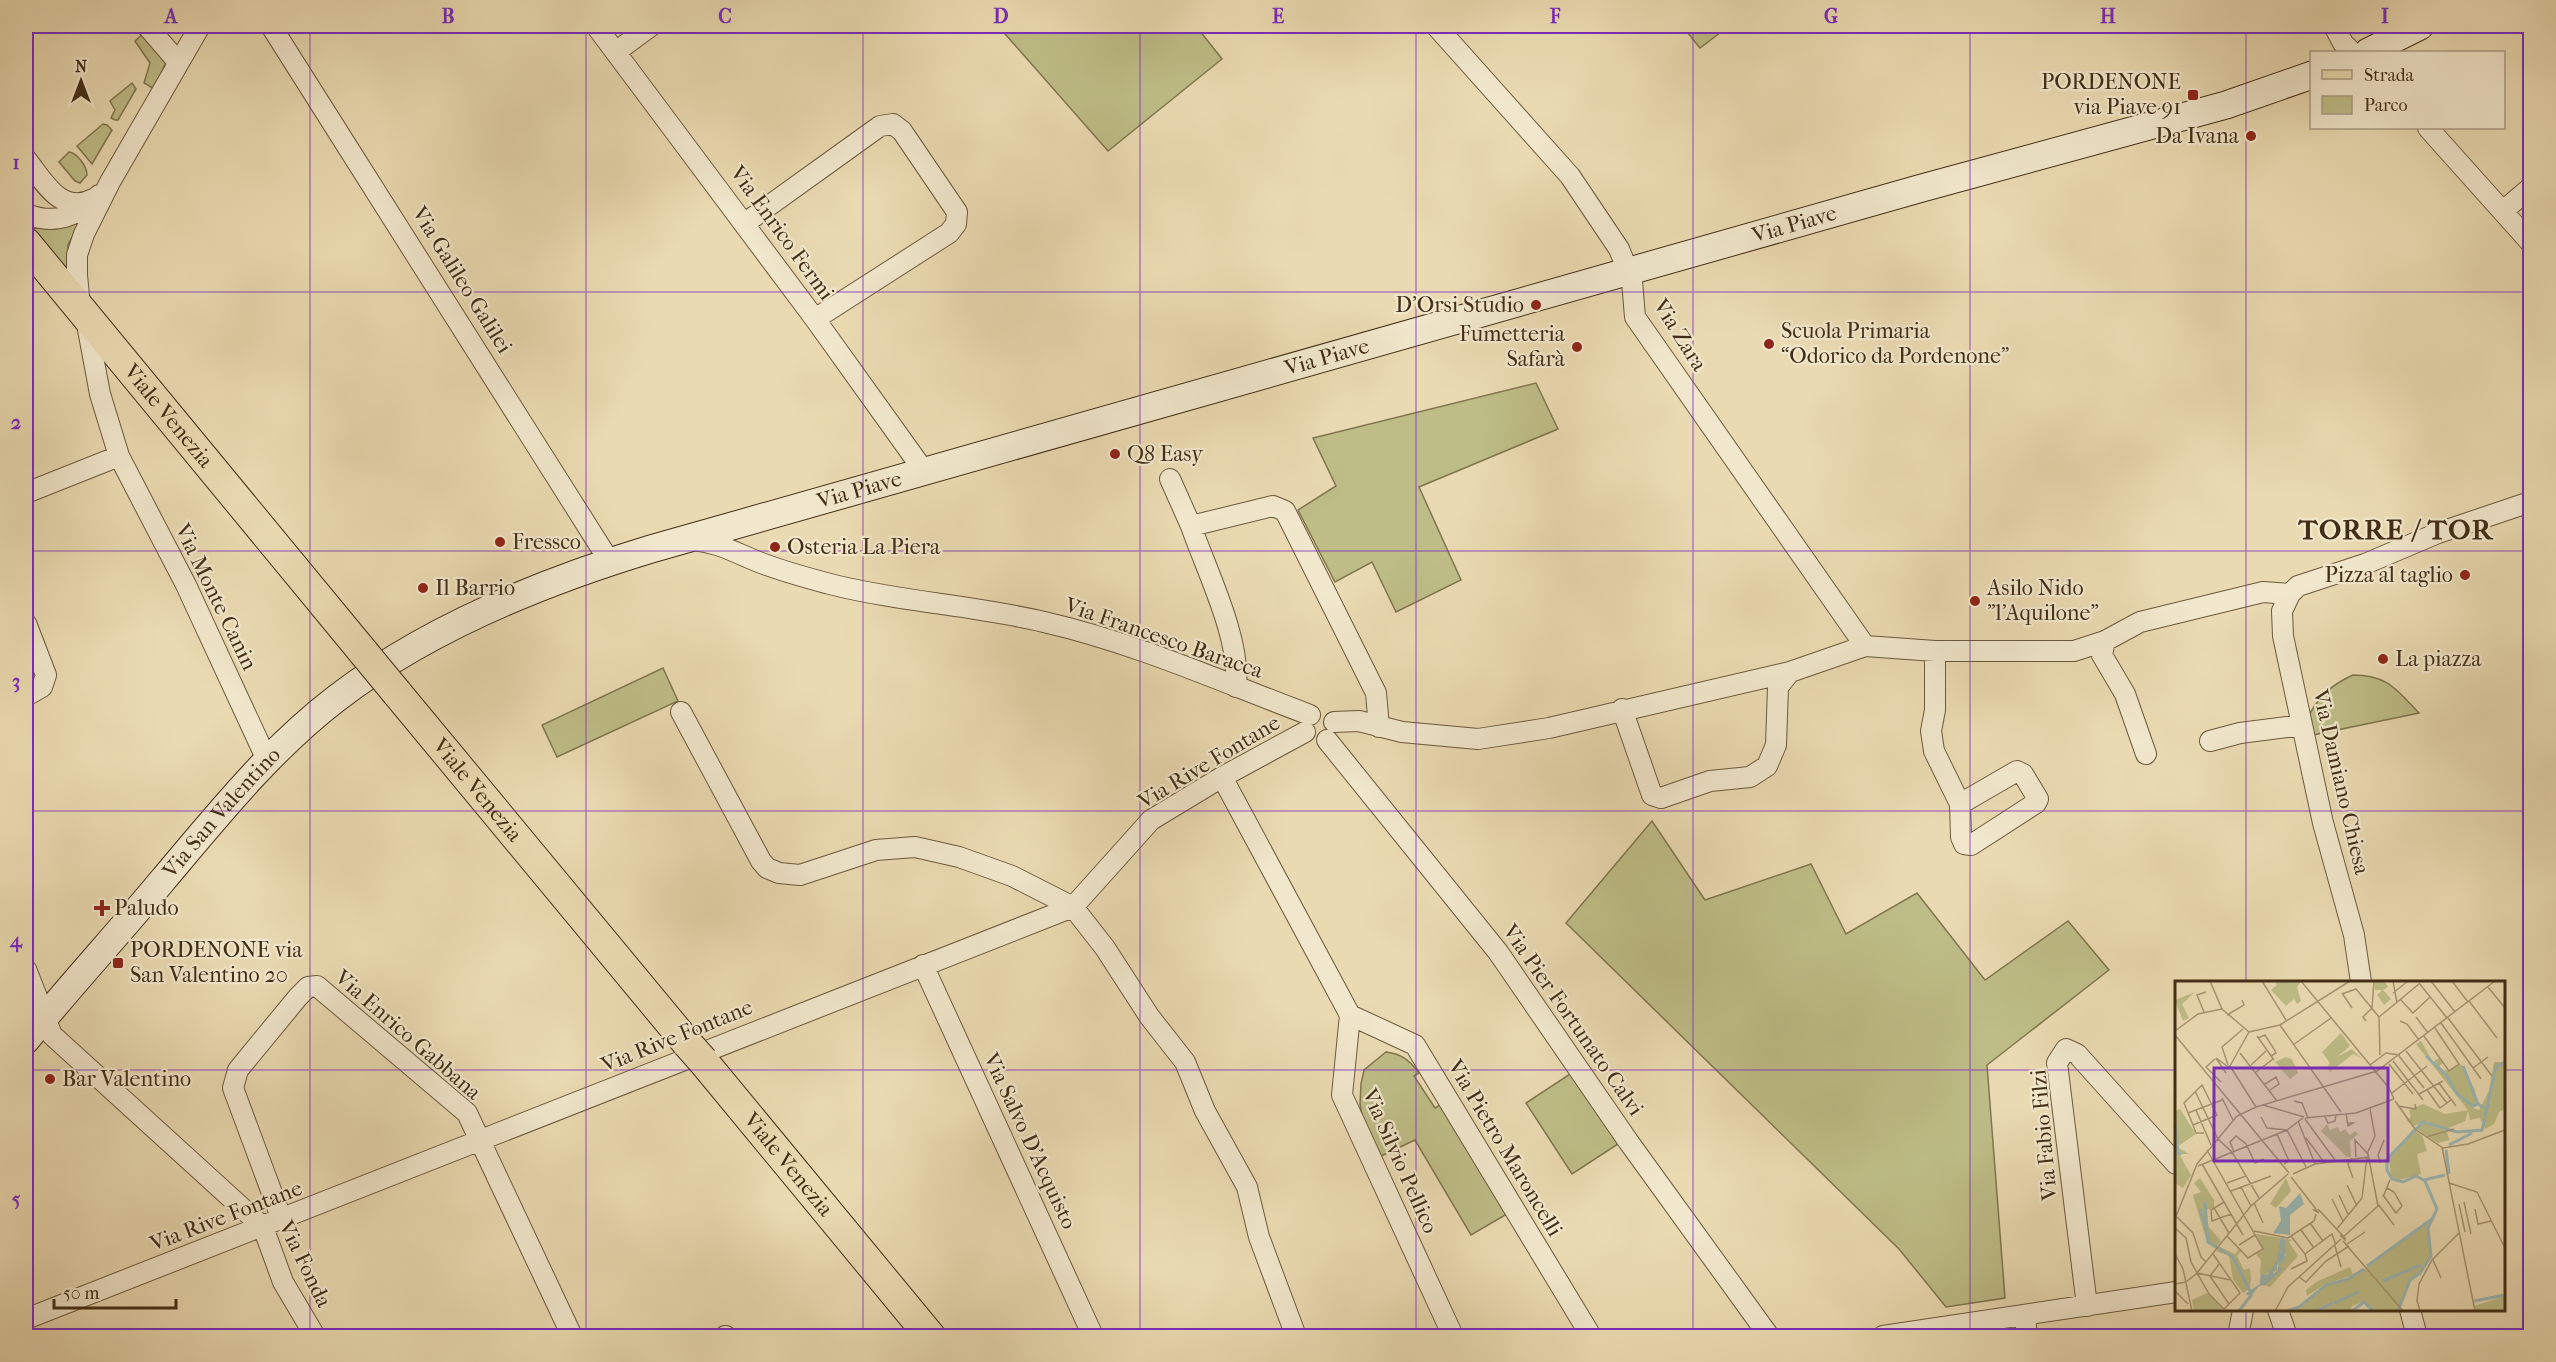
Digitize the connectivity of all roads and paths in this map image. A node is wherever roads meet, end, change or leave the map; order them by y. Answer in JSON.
{"nodes":[{"id":1,"x":147,"y":26,"type":"edge"},
{"id":2,"x":271,"y":26,"type":"edge"},
{"id":3,"x":596,"y":26,"type":"edge"},
{"id":4,"x":651,"y":26,"type":"edge"},
{"id":5,"x":1436,"y":26,"type":"edge"},
{"id":6,"x":2334,"y":26,"type":"edge"},
{"id":7,"x":2420,"y":26,"type":"edge"},
{"id":8,"x":196,"y":30,"type":"edge"},
{"id":9,"x":617,"y":51,"type":"junction"},
{"id":10,"x":2351,"y":51,"type":"edge"},
{"id":11,"x":2370,"y":51,"type":"edge"},
{"id":12,"x":178,"y":62,"type":"junction"},
{"id":13,"x":2310,"y":76,"type":"edge"},
{"id":14,"x":2429,"y":129,"type":"edge"},
{"id":15,"x":26,"y":159,"type":"edge"},
{"id":16,"x":2530,"y":188,"type":"edge"},
{"id":17,"x":104,"y":189,"type":"junction"},
{"id":18,"x":2503,"y":211,"type":"junction"},
{"id":19,"x":26,"y":214,"type":"edge"},
{"id":20,"x":744,"y":223,"type":"junction"},
{"id":21,"x":2530,"y":242,"type":"edge"},
{"id":22,"x":26,"y":243,"type":"edge"},
{"id":23,"x":1630,"y":272,"type":"junction"},
{"id":24,"x":83,"y":313,"type":"junction"},
{"id":25,"x":815,"y":319,"type":"junction"},
{"id":26,"x":118,"y":456,"type":"junction"},
{"id":27,"x":924,"y":471,"type":"junction"},
{"id":28,"x":1170,"y":479,"type":"dead end"},
{"id":29,"x":26,"y":493,"type":"edge"},
{"id":30,"x":2530,"y":502,"type":"edge"},
{"id":31,"x":1191,"y":526,"type":"junction"},
{"id":32,"x":687,"y":539,"type":"junction"},
{"id":33,"x":610,"y":562,"type":"junction"},
{"id":34,"x":2290,"y":594,"type":"junction"},
{"id":35,"x":26,"y":623,"type":"edge"},
{"id":36,"x":2105,"y":640,"type":"junction"},
{"id":37,"x":1865,"y":646,"type":"junction"},
{"id":38,"x":1935,"y":651,"type":"junction"},
{"id":39,"x":1790,"y":672,"type":"junction"},
{"id":40,"x":360,"y":682,"type":"joint"},
{"id":41,"x":1236,"y":687,"type":"junction"},
{"id":42,"x":26,"y":696,"type":"edge"},
{"id":43,"x":1622,"y":710,"type":"junction"},
{"id":44,"x":681,"y":712,"type":"dead end"},
{"id":45,"x":1308,"y":724,"type":"junction"},
{"id":46,"x":2302,"y":725,"type":"junction"},
{"id":47,"x":1379,"y":727,"type":"junction"},
{"id":48,"x":1331,"y":731,"type":"junction"},
{"id":49,"x":2210,"y":741,"type":"dead end"},
{"id":50,"x":2146,"y":754,"type":"dead end"},
{"id":51,"x":267,"y":760,"type":"junction"},
{"id":52,"x":1222,"y":777,"type":"junction"},
{"id":53,"x":1960,"y":804,"type":"dead end"},
{"id":54,"x":1073,"y":907,"type":"junction"},
{"id":55,"x":923,"y":965,"type":"junction"},
{"id":56,"x":26,"y":969,"type":"edge"},
{"id":57,"x":2361,"y":981,"type":"edge"},
{"id":58,"x":1350,"y":1015,"type":"junction"},
{"id":59,"x":45,"y":1016,"type":"junction"},
{"id":60,"x":26,"y":1040,"type":"edge"},
{"id":61,"x":482,"y":1140,"type":"junction"},
{"id":62,"x":2175,"y":1163,"type":"edge"},
{"id":63,"x":282,"y":1220,"type":"junction"},
{"id":64,"x":263,"y":1227,"type":"junction"},
{"id":65,"x":2175,"y":1292,"type":"edge"},
{"id":66,"x":2087,"y":1305,"type":"junction"},
{"id":67,"x":2243,"y":1311,"type":"edge"},
{"id":68,"x":2278,"y":1311,"type":"edge"},
{"id":69,"x":2410,"y":1311,"type":"edge"},
{"id":70,"x":2025,"y":1315,"type":"junction"},
{"id":71,"x":26,"y":1319,"type":"edge"},
{"id":72,"x":315,"y":1336,"type":"edge"},
{"id":73,"x":572,"y":1336,"type":"edge"},
{"id":74,"x":930,"y":1336,"type":"edge"},
{"id":75,"x":1093,"y":1336,"type":"edge"},
{"id":76,"x":1296,"y":1336,"type":"edge"},
{"id":77,"x":1452,"y":1336,"type":"edge"},
{"id":78,"x":1590,"y":1336,"type":"edge"},
{"id":79,"x":1769,"y":1336,"type":"edge"},
{"id":80,"x":1883,"y":1336,"type":"edge"},
{"id":81,"x":2025,"y":1336,"type":"edge"},
{"id":82,"x":2238,"y":1336,"type":"edge"},
{"id":83,"x":2287,"y":1336,"type":"edge"},
{"id":84,"x":2417,"y":1336,"type":"edge"}],
"edges":[{"from":1,"to":12,"type":"street"},
{"from":2,"to":33,"type":"street","name":"Via Galileo Galilei"},
{"from":3,"to":9,"type":"street","name":"Via Enrico Fermi"},
{"from":4,"to":9,"type":"street"},
{"from":5,"to":23,"type":"street","name":"Via Zara"},
{"from":6,"to":10,"type":"street"},
{"from":7,"to":11,"type":"street"},
{"from":8,"to":12,"type":"street","name":"Via Monte Canin"},
{"from":9,"to":20,"type":"street","name":"Via Enrico Fermi"},
{"from":12,"to":17,"type":"street","name":"Via Monte Canin"},
{"from":13,"to":23,"type":"street","name":"Via Piave"},
{"from":14,"to":18,"type":"street"},
{"from":15,"to":17,"type":"street"},
{"from":16,"to":18,"type":"street"},
{"from":17,"to":19,"type":"street"},
{"from":17,"to":24,"type":"street","name":"Via Monte Canin"},
{"from":18,"to":21,"type":"street"},
{"from":20,"to":25,"type":"street","name":"Via Enrico Fermi"},
{"from":20,"to":25,"type":"street"},
{"from":22,"to":24,"type":"main road","name":"Viale Venezia"},
{"from":23,"to":27,"type":"street","name":"Via Piave"},
{"from":23,"to":37,"type":"street","name":"Via Zara"},
{"from":24,"to":26,"type":"street","name":"Via Monte Canin"},
{"from":24,"to":74,"type":"main road","name":"Viale Venezia","bridge":true},
{"from":25,"to":27,"type":"street","name":"Via Enrico Fermi"},
{"from":26,"to":29,"type":"street"},
{"from":26,"to":51,"type":"street","name":"Via Monte Canin"},
{"from":27,"to":32,"type":"street","name":"Via Piave"},
{"from":28,"to":31,"type":"street"},
{"from":30,"to":34,"type":"street"},
{"from":31,"to":41,"type":"street"},
{"from":31,"to":47,"type":"street"},
{"from":32,"to":33,"type":"street","name":"Via Piave"},
{"from":32,"to":41,"type":"street","name":"Via Francesco Baracca"},
{"from":33,"to":40,"type":"street","name":"Via Piave"},
{"from":34,"to":36,"type":"street"},
{"from":34,"to":46,"type":"street","name":"Via Damiano Chiesa"},
{"from":35,"to":42,"type":"street"},
{"from":36,"to":38,"type":"street"},
{"from":36,"to":50,"type":"street"},
{"from":37,"to":38,"type":"street"},
{"from":37,"to":39,"type":"street"},
{"from":38,"to":53,"type":"street"},
{"from":39,"to":43,"type":"street"},
{"from":39,"to":43,"type":"street"},
{"from":40,"to":51,"type":"street","name":"Via San Valentino"},
{"from":41,"to":45,"type":"street","name":"Via Francesco Baracca"},
{"from":43,"to":47,"type":"street"},
{"from":44,"to":54,"type":"street"},
{"from":45,"to":48,"type":"street"},
{"from":45,"to":48,"type":"street"},
{"from":45,"to":52,"type":"street","name":"Via Rive Fontane"},
{"from":46,"to":49,"type":"street"},
{"from":46,"to":57,"type":"street","name":"Via Damiano Chiesa"},
{"from":47,"to":48,"type":"street"},
{"from":48,"to":79,"type":"street","name":"Via Pier Fortunato Calvi"},
{"from":51,"to":59,"type":"street","name":"Via San Valentino"},
{"from":52,"to":54,"type":"street","name":"Via Rive Fontane"},
{"from":52,"to":58,"type":"street"},
{"from":54,"to":55,"type":"street","name":"Via Rive Fontane"},
{"from":54,"to":76,"type":"street"},
{"from":55,"to":61,"type":"street","name":"Via Rive Fontane"},
{"from":55,"to":75,"type":"street","name":"Via Salvo D'Acquisto"},
{"from":56,"to":59,"type":"street","name":"Via Fonda"},
{"from":58,"to":77,"type":"street","name":"Via Silvio Pellico"},
{"from":58,"to":78,"type":"street","name":"Via Pietro Maroncelli"},
{"from":59,"to":60,"type":"street","name":"Via San Valentino"},
{"from":59,"to":64,"type":"street","name":"Via Fonda"},
{"from":61,"to":63,"type":"street","name":"Via Rive Fontane"},
{"from":61,"to":63,"type":"street","name":"Via Enrico Gabbana"},
{"from":61,"to":73,"type":"street","name":"Via Enrico Gabbana"},
{"from":62,"to":66,"type":"street","name":"Via Fabio Filzi"},
{"from":63,"to":64,"type":"street","name":"Via Rive Fontane"},
{"from":64,"to":71,"type":"street","name":"Via Rive Fontane"},
{"from":64,"to":72,"type":"street","name":"Via Fonda"},
{"from":65,"to":66,"type":"street"},
{"from":66,"to":70,"type":"street"},
{"from":67,"to":82,"type":"street"},
{"from":68,"to":83,"type":"street"},
{"from":69,"to":84,"type":"street"},
{"from":70,"to":80,"type":"street"},
{"from":70,"to":81,"type":"street"}]}
